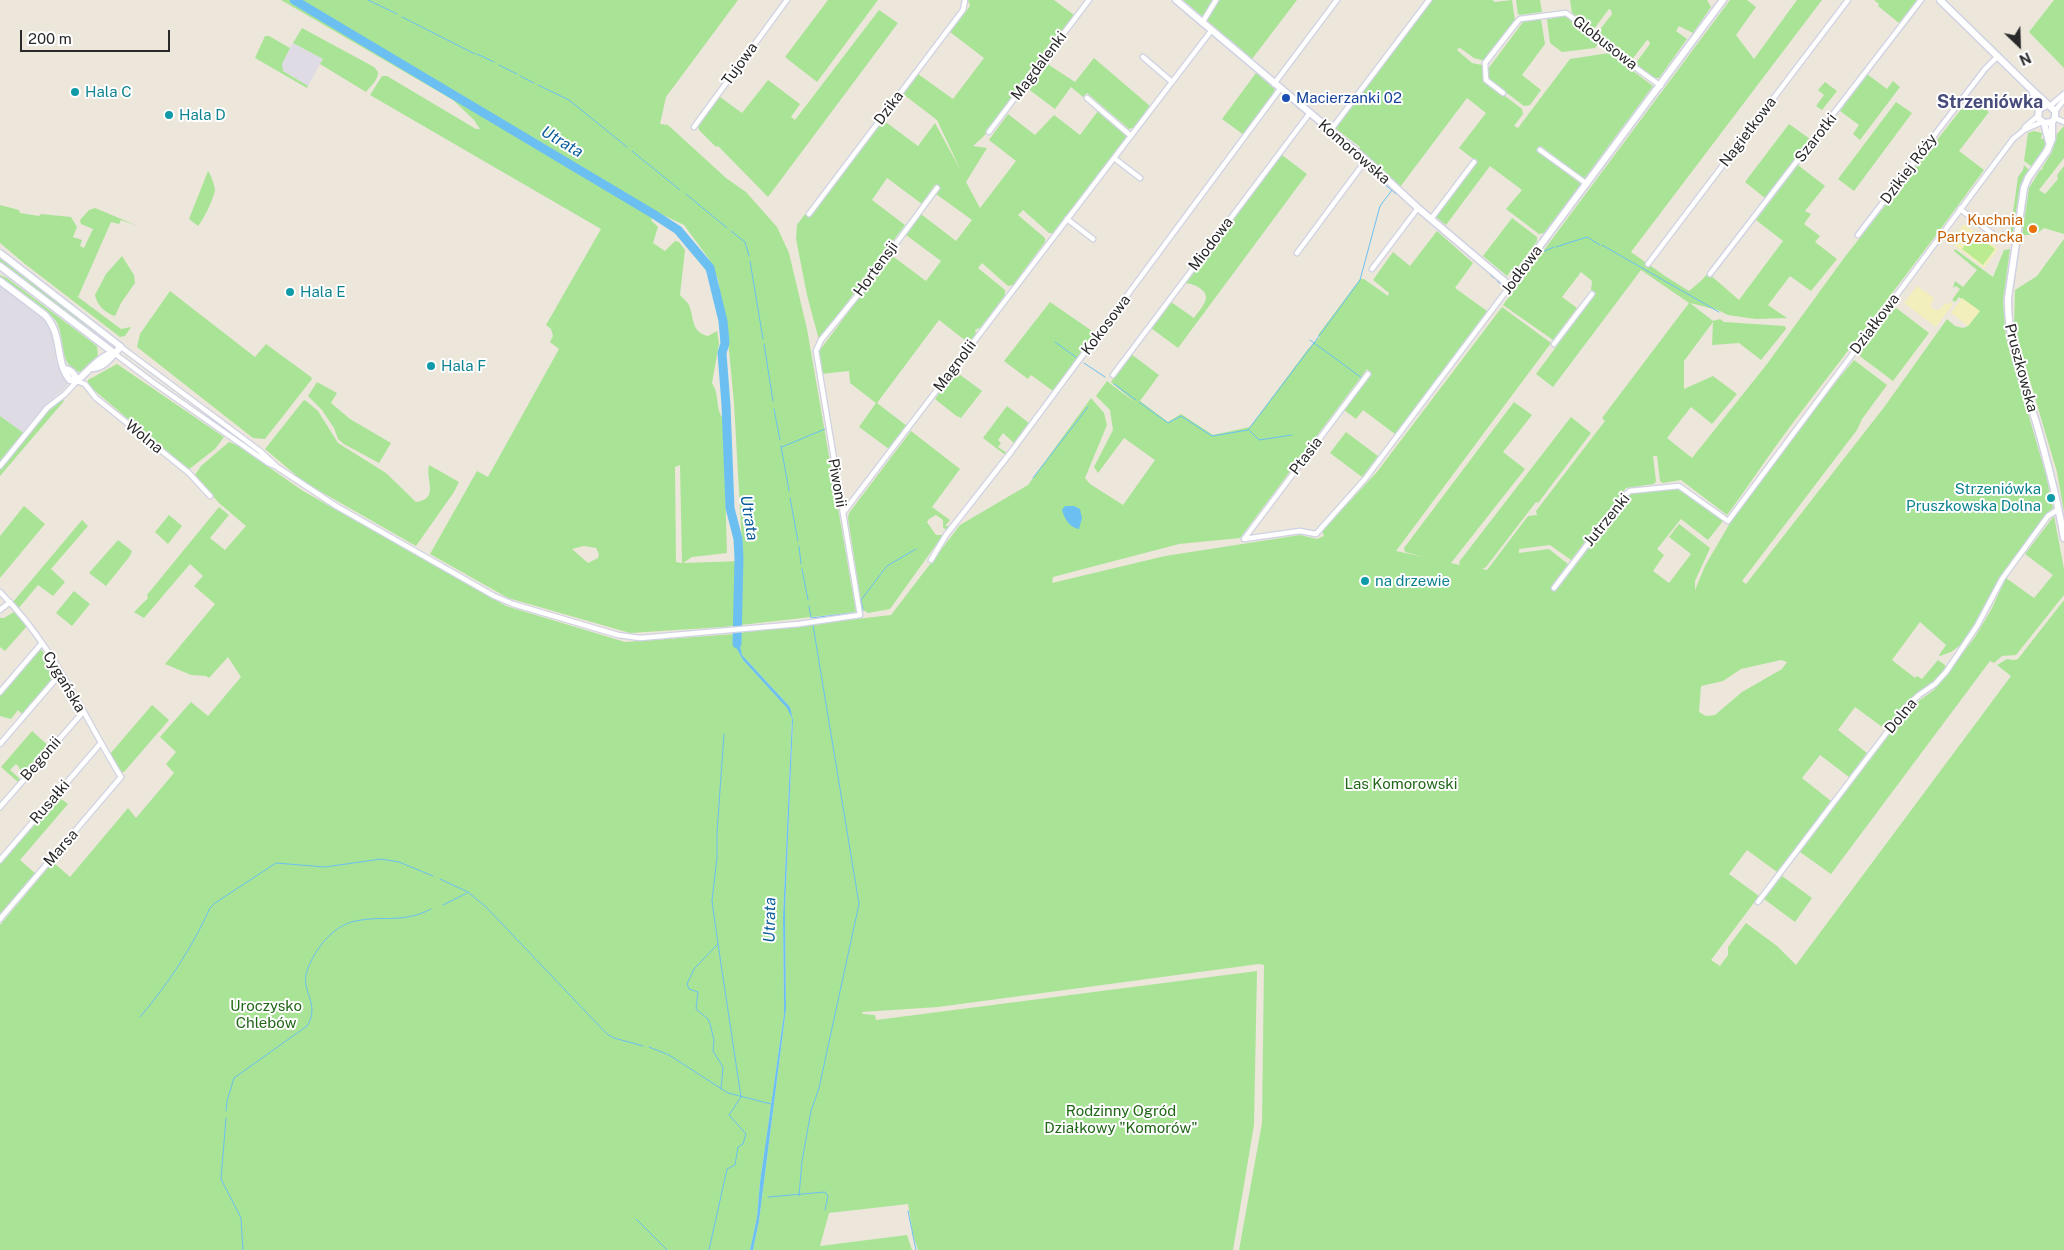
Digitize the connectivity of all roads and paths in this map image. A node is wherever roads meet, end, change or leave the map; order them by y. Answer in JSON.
{"nodes":[{"id":1,"x":787,"y":0,"type":"edge"},
{"id":2,"x":965,"y":0,"type":"edge"},
{"id":3,"x":1089,"y":0,"type":"edge"},
{"id":4,"x":1176,"y":0,"type":"edge"},
{"id":5,"x":1216,"y":0,"type":"edge"},
{"id":6,"x":1337,"y":0,"type":"edge"},
{"id":7,"x":1429,"y":0,"type":"edge"},
{"id":8,"x":1723,"y":0,"type":"edge"},
{"id":9,"x":1848,"y":0,"type":"edge"},
{"id":10,"x":1921,"y":0,"type":"edge"},
{"id":11,"x":1940,"y":0,"type":"edge"},
{"id":12,"x":1202,"y":22,"type":"junction"},
{"id":13,"x":1211,"y":31,"type":"junction"},
{"id":14,"x":1998,"y":56,"type":"junction"},
{"id":15,"x":1143,"y":57,"type":"dead end"},
{"id":16,"x":1172,"y":82,"type":"junction"},
{"id":17,"x":1274,"y":84,"type":"junction"},
{"id":18,"x":1661,"y":86,"type":"junction"},
{"id":19,"x":1280,"y":89,"type":"junction"},
{"id":20,"x":2032,"y":90,"type":"junction"},
{"id":21,"x":1503,"y":93,"type":"dead end"},
{"id":22,"x":2064,"y":94,"type":"edge"},
{"id":23,"x":1087,"y":98,"type":"dead end"},
{"id":24,"x":2064,"y":100,"type":"edge"},
{"id":25,"x":2048,"y":106,"type":"junction"},
{"id":26,"x":1310,"y":114,"type":"junction"},
{"id":27,"x":2054,"y":117,"type":"junction"},
{"id":28,"x":2041,"y":118,"type":"junction"},
{"id":29,"x":2064,"y":122,"type":"edge"},
{"id":30,"x":694,"y":127,"type":"dead end"},
{"id":31,"x":1330,"y":130,"type":"junction"},
{"id":32,"x":989,"y":132,"type":"dead end"},
{"id":33,"x":1131,"y":136,"type":"junction"},
{"id":34,"x":2050,"y":142,"type":"junction"},
{"id":35,"x":1540,"y":150,"type":"dead end"},
{"id":36,"x":1114,"y":158,"type":"junction"},
{"id":37,"x":1366,"y":160,"type":"junction"},
{"id":38,"x":1474,"y":162,"type":"dead end"},
{"id":39,"x":1140,"y":178,"type":"dead end"},
{"id":40,"x":1587,"y":184,"type":"junction"},
{"id":41,"x":937,"y":188,"type":"dead end"},
{"id":42,"x":1418,"y":208,"type":"junction"},
{"id":43,"x":1960,"y":209,"type":"junction"},
{"id":44,"x":809,"y":214,"type":"dead end"},
{"id":45,"x":1067,"y":219,"type":"junction"},
{"id":46,"x":1431,"y":219,"type":"junction"},
{"id":47,"x":1858,"y":235,"type":"dead end"},
{"id":48,"x":2017,"y":237,"type":"junction"},
{"id":49,"x":1093,"y":239,"type":"dead end"},
{"id":50,"x":1297,"y":253,"type":"dead end"},
{"id":51,"x":0,"y":254,"type":"edge"},
{"id":52,"x":1648,"y":264,"type":"dead end"},
{"id":53,"x":0,"y":266,"type":"edge"},
{"id":54,"x":1372,"y":269,"type":"dead end"},
{"id":55,"x":1710,"y":274,"type":"dead end"},
{"id":56,"x":0,"y":281,"type":"edge"},
{"id":57,"x":1510,"y":286,"type":"junction"},
{"id":58,"x":1592,"y":294,"type":"dead end"},
{"id":59,"x":1554,"y":344,"type":"dead end"},
{"id":60,"x":121,"y":347,"type":"junction"},
{"id":61,"x":816,"y":351,"type":"joint"},
{"id":62,"x":114,"y":353,"type":"junction"},
{"id":63,"x":1368,"y":374,"type":"dead end"},
{"id":64,"x":1113,"y":375,"type":"dead end"},
{"id":65,"x":77,"y":381,"type":"junction"},
{"id":66,"x":0,"y":466,"type":"edge"},
{"id":67,"x":277,"y":467,"type":"junction"},
{"id":68,"x":210,"y":496,"type":"dead end"},
{"id":69,"x":2059,"y":509,"type":"junction"},
{"id":70,"x":843,"y":513,"type":"junction"},
{"id":71,"x":1728,"y":521,"type":"joint"},
{"id":72,"x":2064,"y":538,"type":"edge"},
{"id":73,"x":1244,"y":539,"type":"joint"},
{"id":74,"x":931,"y":560,"type":"dead end"},
{"id":75,"x":1554,"y":588,"type":"dead end"},
{"id":76,"x":0,"y":592,"type":"edge"},
{"id":77,"x":10,"y":602,"type":"junction"},
{"id":78,"x":0,"y":610,"type":"edge"},
{"id":79,"x":42,"y":644,"type":"junction"},
{"id":80,"x":61,"y":673,"type":"junction"},
{"id":81,"x":0,"y":692,"type":"edge"},
{"id":82,"x":83,"y":712,"type":"junction"},
{"id":83,"x":0,"y":744,"type":"edge"},
{"id":84,"x":100,"y":744,"type":"junction"},
{"id":85,"x":121,"y":777,"type":"joint"},
{"id":86,"x":0,"y":807,"type":"edge"},
{"id":87,"x":0,"y":860,"type":"edge"},
{"id":88,"x":1758,"y":902,"type":"dead end"},
{"id":89,"x":0,"y":919,"type":"edge"}],
"edges":[{"from":1,"to":30,"type":"street","name":"Tujowa"},
{"from":2,"to":44,"type":"street","name":"Dzika"},
{"from":3,"to":32,"type":"street","name":"Magdalenki"},
{"from":4,"to":12,"type":"street","name":"Komorowska"},
{"from":5,"to":12,"type":"street"},
{"from":6,"to":17,"type":"street"},
{"from":7,"to":31,"type":"street"},
{"from":8,"to":18,"type":"street","name":"Jodłowa"},
{"from":9,"to":52,"type":"street","name":"Nagietkowa"},
{"from":10,"to":55,"type":"street","name":"Szarotki"},
{"from":11,"to":14,"type":"street"},
{"from":12,"to":13,"type":"street","name":"Komorowska"},
{"from":13,"to":16,"type":"street","name":"Magnolii"},
{"from":13,"to":17,"type":"street","name":"Komorowska"},
{"from":14,"to":20,"type":"street"},
{"from":14,"to":47,"type":"street","name":"Dzikiej Róży"},
{"from":15,"to":16,"type":"street"},
{"from":16,"to":33,"type":"street","name":"Magnolii"},
{"from":17,"to":19,"type":"street","name":"Komorowska"},
{"from":18,"to":21,"type":"street","name":"Globusowa"},
{"from":18,"to":40,"type":"street","name":"Jodłowa"},
{"from":19,"to":26,"type":"street","name":"Komorowska"},
{"from":19,"to":74,"type":"street","name":"Kokosowa"},
{"from":20,"to":25,"type":"street"},
{"from":20,"to":28,"type":"street"},
{"from":22,"to":25,"type":"street"},
{"from":23,"to":33,"type":"street"},
{"from":24,"to":27,"type":"street"},
{"from":25,"to":27,"type":"street"},
{"from":25,"to":28,"type":"street"},
{"from":26,"to":31,"type":"street","name":"Komorowska"},
{"from":26,"to":64,"type":"street","name":"Miodowa"},
{"from":27,"to":28,"type":"street"},
{"from":27,"to":29,"type":"street"},
{"from":27,"to":34,"type":"street","name":"Pruszkowska"},
{"from":28,"to":34,"type":"street"},
{"from":28,"to":43,"type":"street","name":"Działkowa"},
{"from":31,"to":37,"type":"street","name":"Komorowska"},
{"from":33,"to":36,"type":"street","name":"Magnolii"},
{"from":34,"to":48,"type":"street","name":"Pruszkowska"},
{"from":35,"to":40,"type":"street"},
{"from":36,"to":39,"type":"street"},
{"from":36,"to":45,"type":"street","name":"Magnolii"},
{"from":37,"to":42,"type":"street","name":"Komorowska"},
{"from":37,"to":50,"type":"street"},
{"from":38,"to":46,"type":"street"},
{"from":40,"to":57,"type":"street","name":"Jodłowa"},
{"from":41,"to":61,"type":"street","name":"Hortensji"},
{"from":42,"to":46,"type":"street","name":"Komorowska"},
{"from":42,"to":54,"type":"street"},
{"from":43,"to":48,"type":"street"},
{"from":43,"to":71,"type":"street","name":"Działkowa"},
{"from":45,"to":49,"type":"street"},
{"from":45,"to":70,"type":"street","name":"Magnolii"},
{"from":46,"to":57,"type":"street","name":"Komorowska"},
{"from":48,"to":69,"type":"street","name":"Pruszkowska"},
{"from":51,"to":60,"type":"street"},
{"from":53,"to":62,"type":"street"},
{"from":56,"to":65,"type":"street"},
{"from":57,"to":73,"type":"street","name":"Jodłowa"},
{"from":58,"to":59,"type":"street"},
{"from":60,"to":62,"type":"street"},
{"from":60,"to":67,"type":"street"},
{"from":61,"to":70,"type":"street","name":"Piwonii"},
{"from":62,"to":65,"type":"street"},
{"from":62,"to":67,"type":"street"},
{"from":63,"to":73,"type":"street","name":"Ptasia"},
{"from":65,"to":66,"type":"street"},
{"from":65,"to":68,"type":"street","name":"Wolna"},
{"from":67,"to":70,"type":"street","name":"Piwonii"},
{"from":69,"to":72,"type":"street","name":"Pruszkowska"},
{"from":69,"to":88,"type":"street","name":"Dolna"},
{"from":71,"to":75,"type":"street","name":"Jutrzenki"},
{"from":76,"to":77,"type":"street","name":"Cygańska"},
{"from":77,"to":78,"type":"street"},
{"from":77,"to":79,"type":"street","name":"Cygańska"},
{"from":79,"to":80,"type":"street","name":"Cygańska"},
{"from":79,"to":81,"type":"street"},
{"from":80,"to":82,"type":"street","name":"Cygańska"},
{"from":80,"to":83,"type":"street"},
{"from":82,"to":84,"type":"street","name":"Cygańska"},
{"from":82,"to":86,"type":"street","name":"Begonii"},
{"from":84,"to":85,"type":"street","name":"Cygańska"},
{"from":84,"to":87,"type":"street","name":"Rusałki"},
{"from":85,"to":89,"type":"street","name":"Marsa"}]}
